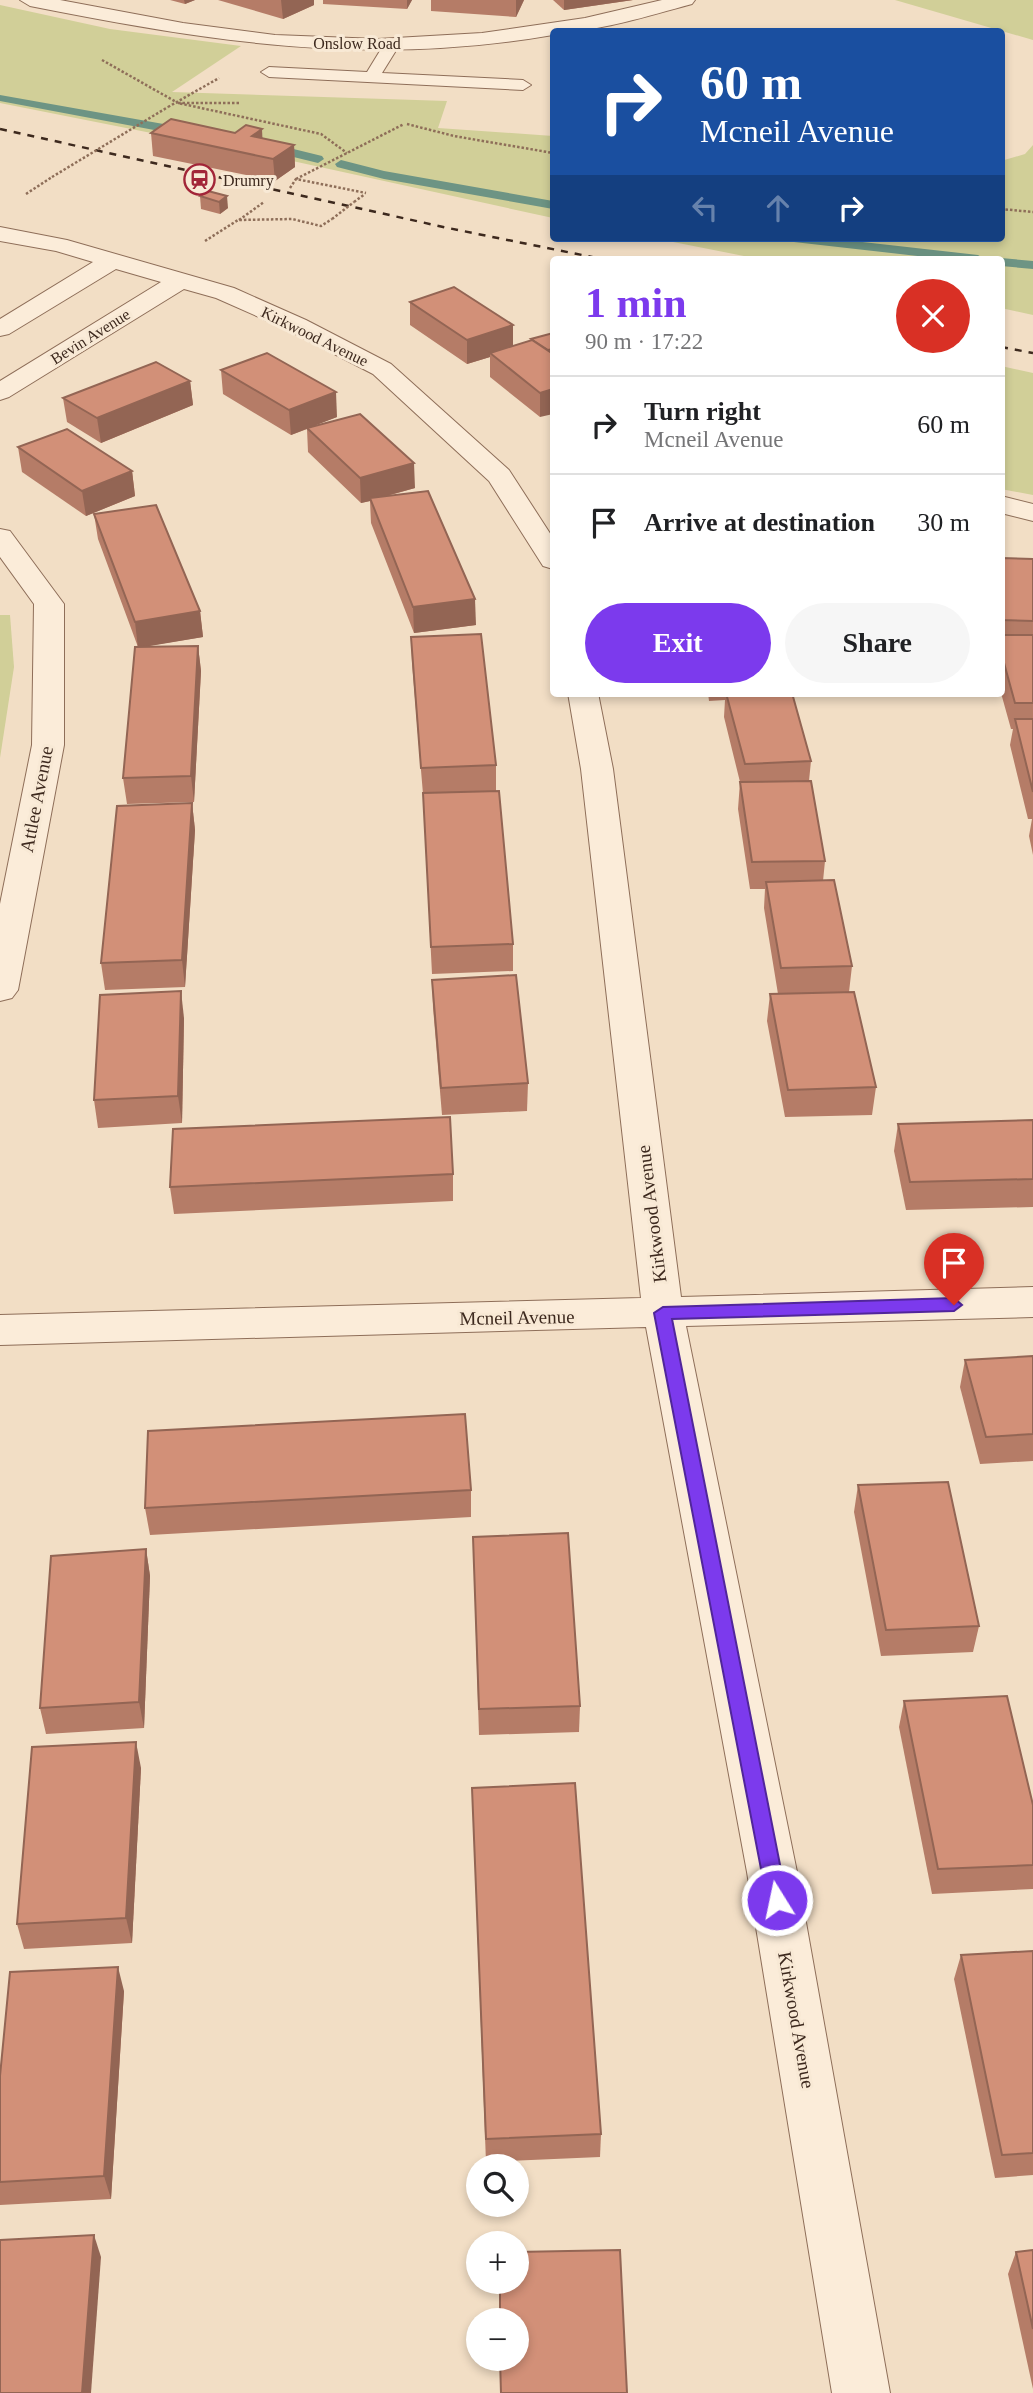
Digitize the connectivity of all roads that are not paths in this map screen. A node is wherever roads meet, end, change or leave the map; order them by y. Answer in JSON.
{"nodes":[{"id":1,"x":30,"y":0,"type":"edge"},
{"id":2,"x":685,"y":0,"type":"edge"},
{"id":3,"x":557,"y":28,"type":"edge"},
{"id":4,"x":550,"y":29,"type":"edge"},
{"id":5,"x":392,"y":44,"type":"junction"},
{"id":6,"x":269,"y":72,"type":"dead end"},
{"id":7,"x":372,"y":77,"type":"junction"},
{"id":8,"x":523,"y":85,"type":"dead end"},
{"id":9,"x":0,"y":234,"type":"edge"},
{"id":10,"x":114,"y":260,"type":"junction"},
{"id":11,"x":180,"y":281,"type":"junction"},
{"id":12,"x":0,"y":329,"type":"edge"},
{"id":13,"x":0,"y":392,"type":"edge"},
{"id":14,"x":1005,"y":504,"type":"edge"},
{"id":15,"x":1033,"y":513,"type":"edge"},
{"id":16,"x":0,"y":537,"type":"edge"},
{"id":17,"x":550,"y":553,"type":"edge"},
{"id":18,"x":584,"y":697,"type":"edge"},
{"id":19,"x":4,"y":948,"type":"edge"},
{"id":20,"x":0,"y":990,"type":"edge"},
{"id":21,"x":1033,"y":1302,"type":"edge"},
{"id":22,"x":663,"y":1313,"type":"junction"},
{"id":23,"x":0,"y":1330,"type":"edge"},
{"id":24,"x":861,"y":2393,"type":"edge"}],
"edges":[{"from":1,"to":5,"type":"street","name":"Onslow Road"},
{"from":2,"to":3,"type":"street","name":"Onslow Road"},
{"from":4,"to":5,"type":"street","name":"Onslow Road"},
{"from":5,"to":7,"type":"lane"},
{"from":6,"to":7,"type":"lane"},
{"from":7,"to":8,"type":"lane"},
{"from":9,"to":10,"type":"street","name":"Kirkwood Avenue"},
{"from":10,"to":11,"type":"street","name":"Kirkwood Avenue"},
{"from":10,"to":12,"type":"street"},
{"from":11,"to":13,"type":"street","name":"Bevin Avenue"},
{"from":11,"to":17,"type":"street","name":"Kirkwood Avenue"},
{"from":14,"to":15,"type":"street"},
{"from":16,"to":19,"type":"street","name":"Attlee Avenue"},
{"from":18,"to":22,"type":"street","name":"Kirkwood Avenue"},
{"from":19,"to":20,"type":"street","name":"Attlee Avenue"},
{"from":21,"to":22,"type":"street","name":"Mcneil Avenue"},
{"from":22,"to":23,"type":"street","name":"Mcneil Avenue"},
{"from":22,"to":24,"type":"street","name":"Kirkwood Avenue"}]}
